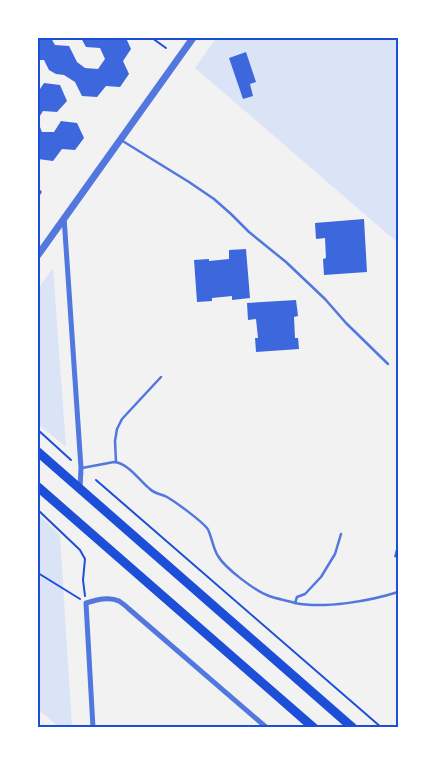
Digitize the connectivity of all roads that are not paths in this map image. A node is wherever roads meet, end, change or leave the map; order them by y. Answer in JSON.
{"nodes":[{"id":1,"x":193,"y":38,"type":"edge"},
{"id":2,"x":119,"y":139,"type":"junction"},
{"id":3,"x":64,"y":217,"type":"junction"},
{"id":4,"x":38,"y":255,"type":"edge"},
{"id":5,"x":388,"y":364,"type":"dead end"},
{"id":6,"x":161,"y":377,"type":"dead end"},
{"id":7,"x":38,"y":452,"type":"edge"},
{"id":8,"x":116,"y":462,"type":"junction"},
{"id":9,"x":81,"y":468,"type":"junction"},
{"id":10,"x":38,"y":487,"type":"edge"},
{"id":11,"x":80,"y":490,"type":"junction"},
{"id":12,"x":341,"y":534,"type":"dead end"},
{"id":13,"x":398,"y":592,"type":"edge"},
{"id":14,"x":295,"y":603,"type":"junction"},
{"id":15,"x":263,"y":726,"type":"edge"},
{"id":16,"x":93,"y":728,"type":"edge"},
{"id":17,"x":314,"y":728,"type":"edge"},
{"id":18,"x":353,"y":728,"type":"edge"}],
"edges":[{"from":1,"to":2,"type":"street"},
{"from":2,"to":3,"type":"street"},
{"from":2,"to":5,"type":"lane"},
{"from":3,"to":4,"type":"street"},
{"from":3,"to":9,"type":"street"},
{"from":6,"to":8,"type":"lane"},
{"from":7,"to":11,"type":"main road"},
{"from":8,"to":9,"type":"lane"},
{"from":8,"to":14,"type":"lane"},
{"from":9,"to":11,"type":"street"},
{"from":10,"to":17,"type":"main road"},
{"from":11,"to":18,"type":"main road"},
{"from":12,"to":14,"type":"lane"},
{"from":13,"to":14,"type":"lane"},
{"from":15,"to":16,"type":"street"}]}
